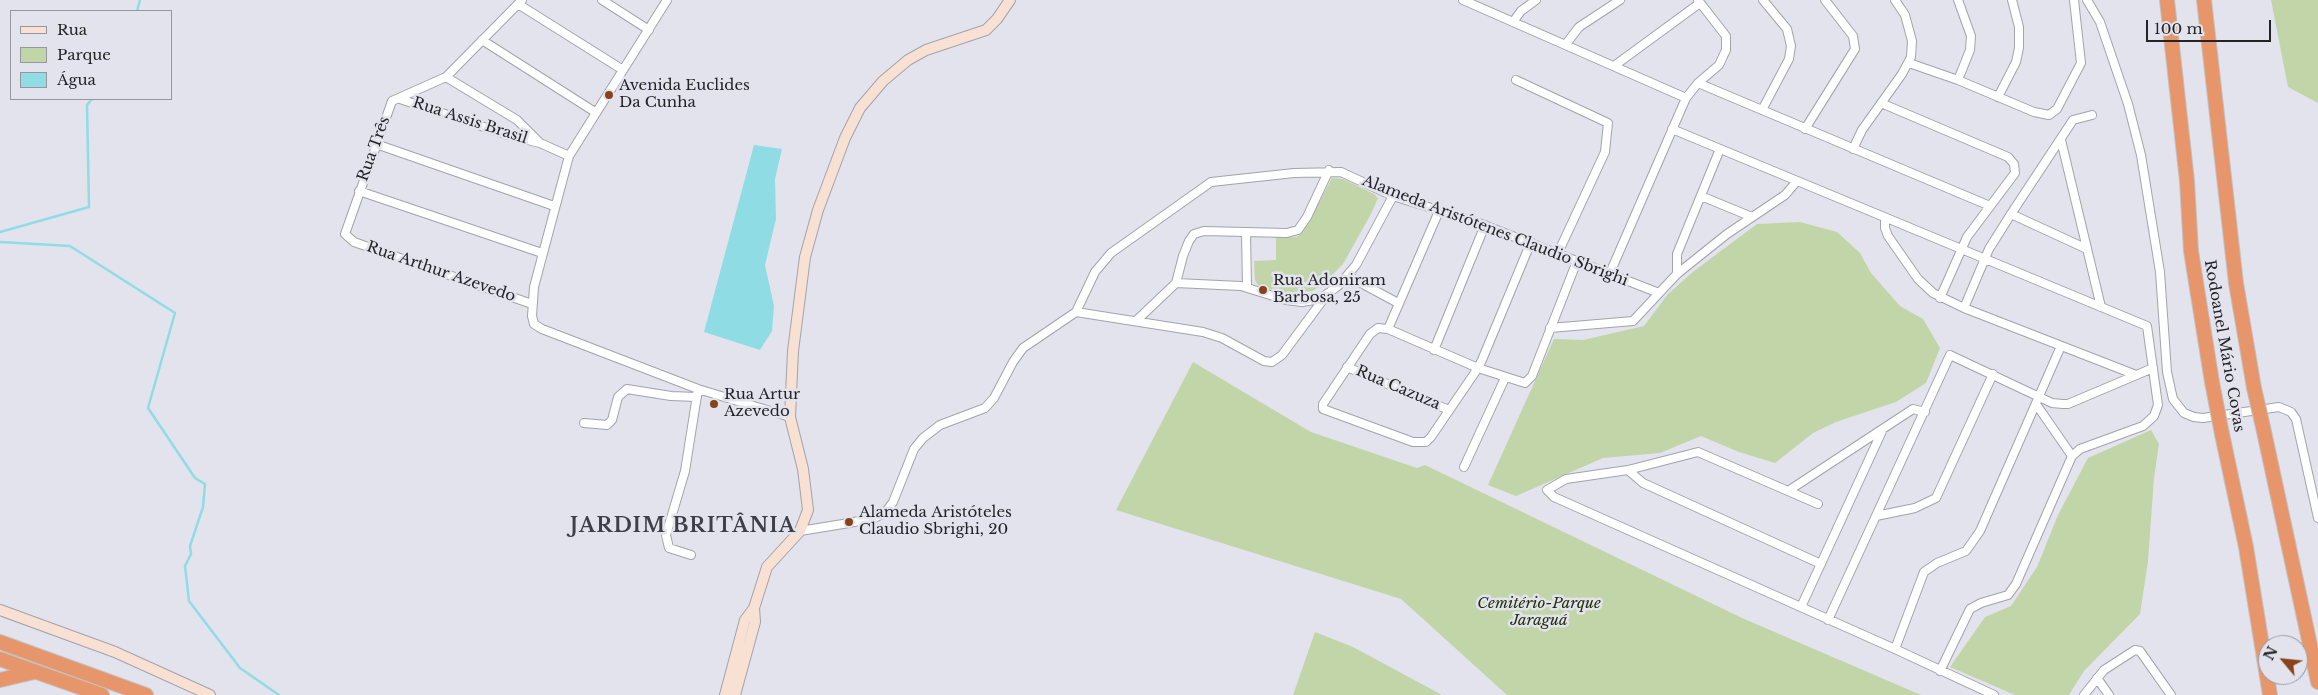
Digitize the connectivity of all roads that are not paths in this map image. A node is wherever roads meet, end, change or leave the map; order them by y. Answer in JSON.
{"nodes":[{"id":1,"x":602,"y":0,"type":"edge"},
{"id":2,"x":667,"y":0,"type":"edge"},
{"id":3,"x":1010,"y":0,"type":"edge"},
{"id":4,"x":1463,"y":0,"type":"edge"},
{"id":5,"x":1536,"y":0,"type":"edge"},
{"id":6,"x":1620,"y":0,"type":"edge"},
{"id":7,"x":1763,"y":0,"type":"edge"},
{"id":8,"x":1825,"y":0,"type":"edge"},
{"id":9,"x":1895,"y":0,"type":"edge"},
{"id":10,"x":1958,"y":0,"type":"edge"},
{"id":11,"x":2012,"y":0,"type":"edge"},
{"id":12,"x":2074,"y":0,"type":"edge"},
{"id":13,"x":2086,"y":0,"type":"edge"},
{"id":14,"x":2167,"y":0,"type":"edge"},
{"id":15,"x":2204,"y":0,"type":"edge"},
{"id":16,"x":1699,"y":1,"type":"edge"},
{"id":17,"x":520,"y":2,"type":"edge"},
{"id":18,"x":1514,"y":22,"type":"junction"},
{"id":19,"x":649,"y":30,"type":"junction"},
{"id":20,"x":482,"y":40,"type":"junction"},
{"id":21,"x":1566,"y":44,"type":"junction"},
{"id":22,"x":1908,"y":63,"type":"junction"},
{"id":23,"x":1614,"y":66,"type":"junction"},
{"id":24,"x":623,"y":70,"type":"junction"},
{"id":25,"x":446,"y":77,"type":"junction"},
{"id":26,"x":1516,"y":80,"type":"dead end"},
{"id":27,"x":1958,"y":80,"type":"junction"},
{"id":28,"x":1698,"y":83,"type":"junction"},
{"id":29,"x":1998,"y":97,"type":"junction"},
{"id":30,"x":1686,"y":98,"type":"junction"},
{"id":31,"x":400,"y":99,"type":"junction"},
{"id":32,"x":1881,"y":103,"type":"junction"},
{"id":33,"x":1762,"y":110,"type":"junction"},
{"id":34,"x":594,"y":112,"type":"junction"},
{"id":35,"x":2092,"y":115,"type":"dead end"},
{"id":36,"x":1805,"y":128,"type":"junction"},
{"id":37,"x":1672,"y":129,"type":"junction"},
{"id":38,"x":2061,"y":140,"type":"junction"},
{"id":39,"x":540,"y":143,"type":"junction"},
{"id":40,"x":376,"y":144,"type":"junction"},
{"id":41,"x":1720,"y":149,"type":"junction"},
{"id":42,"x":1852,"y":149,"type":"junction"},
{"id":43,"x":569,"y":156,"type":"junction"},
{"id":44,"x":1329,"y":170,"type":"junction"},
{"id":45,"x":1797,"y":181,"type":"junction"},
{"id":46,"x":359,"y":191,"type":"junction"},
{"id":47,"x":1393,"y":196,"type":"junction"},
{"id":48,"x":1701,"y":196,"type":"junction"},
{"id":49,"x":554,"y":206,"type":"junction"},
{"id":50,"x":1990,"y":206,"type":"junction"},
{"id":51,"x":1439,"y":211,"type":"junction"},
{"id":52,"x":2011,"y":214,"type":"junction"},
{"id":53,"x":1752,"y":217,"type":"junction"},
{"id":54,"x":1885,"y":218,"type":"junction"},
{"id":55,"x":1486,"y":225,"type":"junction"},
{"id":56,"x":1246,"y":233,"type":"junction"},
{"id":57,"x":350,"y":240,"type":"joint"},
{"id":58,"x":1531,"y":242,"type":"junction"},
{"id":59,"x":1961,"y":249,"type":"junction"},
{"id":60,"x":2087,"y":249,"type":"junction"},
{"id":61,"x":542,"y":253,"type":"junction"},
{"id":62,"x":1558,"y":253,"type":"junction"},
{"id":63,"x":1985,"y":259,"type":"junction"},
{"id":64,"x":1577,"y":260,"type":"junction"},
{"id":65,"x":1610,"y":273,"type":"junction"},
{"id":66,"x":1677,"y":274,"type":"junction"},
{"id":67,"x":1348,"y":276,"type":"junction"},
{"id":68,"x":1176,"y":283,"type":"junction"},
{"id":69,"x":1247,"y":288,"type":"junction"},
{"id":70,"x":1659,"y":293,"type":"junction"},
{"id":71,"x":1325,"y":297,"type":"junction"},
{"id":72,"x":1940,"y":298,"type":"junction"},
{"id":73,"x":1398,"y":303,"type":"junction"},
{"id":74,"x":532,"y":304,"type":"junction"},
{"id":75,"x":2101,"y":307,"type":"junction"},
{"id":76,"x":1964,"y":308,"type":"junction"},
{"id":77,"x":1076,"y":312,"type":"junction"},
{"id":78,"x":1137,"y":320,"type":"junction"},
{"id":79,"x":1550,"y":328,"type":"junction"},
{"id":80,"x":1388,"y":329,"type":"junction"},
{"id":81,"x":2061,"y":346,"type":"junction"},
{"id":82,"x":1434,"y":350,"type":"junction"},
{"id":83,"x":1347,"y":367,"type":"junction"},
{"id":84,"x":1478,"y":368,"type":"junction"},
{"id":85,"x":2153,"y":368,"type":"junction"},
{"id":86,"x":1993,"y":374,"type":"junction"},
{"id":87,"x":2136,"y":375,"type":"junction"},
{"id":88,"x":1505,"y":378,"type":"junction"},
{"id":89,"x":697,"y":393,"type":"junction"},
{"id":90,"x":2038,"y":400,"type":"junction"},
{"id":91,"x":1449,"y":410,"type":"junction"},
{"id":92,"x":1925,"y":412,"type":"junction"},
{"id":93,"x":790,"y":416,"type":"junction"},
{"id":94,"x":584,"y":423,"type":"dead end"},
{"id":95,"x":1883,"y":429,"type":"junction"},
{"id":96,"x":2072,"y":456,"type":"junction"},
{"id":97,"x":1464,"y":467,"type":"dead end"},
{"id":98,"x":1628,"y":470,"type":"junction"},
{"id":99,"x":1788,"y":491,"type":"junction"},
{"id":100,"x":1818,"y":504,"type":"dead end"},
{"id":101,"x":1876,"y":516,"type":"junction"},
{"id":102,"x":2318,"y":518,"type":"edge"},
{"id":103,"x":800,"y":531,"type":"junction"},
{"id":104,"x":691,"y":555,"type":"dead end"},
{"id":105,"x":1821,"y":564,"type":"junction"},
{"id":106,"x":1801,"y":607,"type":"junction"},
{"id":107,"x":754,"y":608,"type":"junction"},
{"id":108,"x":0,"y":610,"type":"edge"},
{"id":109,"x":1828,"y":620,"type":"junction"},
{"id":110,"x":0,"y":642,"type":"edge"},
{"id":111,"x":1896,"y":649,"type":"junction"},
{"id":112,"x":0,"y":659,"type":"edge"},
{"id":113,"x":38,"y":671,"type":"junction"},
{"id":114,"x":1940,"y":671,"type":"junction"},
{"id":115,"x":2097,"y":678,"type":"junction"},
{"id":116,"x":0,"y":680,"type":"edge"},
{"id":117,"x":2318,"y":682,"type":"edge"},
{"id":118,"x":102,"y":695,"type":"edge"},
{"id":119,"x":146,"y":695,"type":"edge"},
{"id":120,"x":210,"y":695,"type":"edge"},
{"id":121,"x":725,"y":695,"type":"edge"},
{"id":122,"x":735,"y":695,"type":"edge"},
{"id":123,"x":1994,"y":695,"type":"edge"},
{"id":124,"x":2084,"y":695,"type":"edge"},
{"id":125,"x":2109,"y":695,"type":"edge"},
{"id":126,"x":2171,"y":695,"type":"edge"},
{"id":127,"x":2270,"y":695,"type":"edge"}],
"edges":[{"from":1,"to":19,"type":"street"},
{"from":2,"to":19,"type":"street"},
{"from":3,"to":93,"type":"main road"},
{"from":4,"to":18,"type":"street"},
{"from":5,"to":18,"type":"street"},
{"from":6,"to":21,"type":"street"},
{"from":7,"to":33,"type":"street"},
{"from":8,"to":36,"type":"street"},
{"from":9,"to":22,"type":"street"},
{"from":10,"to":27,"type":"street"},
{"from":11,"to":29,"type":"street"},
{"from":12,"to":29,"type":"street"},
{"from":13,"to":102,"type":"street"},
{"from":14,"to":127,"type":"highway","name":"Rodoanel Mário Covas","bridge":true},
{"from":15,"to":117,"type":"highway","name":"Rodoanel Mário Covas","bridge":true},
{"from":16,"to":23,"type":"street"},
{"from":16,"to":28,"type":"street"},
{"from":17,"to":20,"type":"street","name":"Rua Três"},
{"from":17,"to":24,"type":"street"},
{"from":18,"to":21,"type":"street"},
{"from":19,"to":24,"type":"street"},
{"from":20,"to":25,"type":"street","name":"Rua Três"},
{"from":20,"to":34,"type":"street"},
{"from":21,"to":23,"type":"street"},
{"from":22,"to":27,"type":"street"},
{"from":22,"to":32,"type":"street"},
{"from":23,"to":30,"type":"street"},
{"from":24,"to":34,"type":"street"},
{"from":25,"to":31,"type":"street","name":"Rua Três"},
{"from":25,"to":39,"type":"street"},
{"from":26,"to":62,"type":"street"},
{"from":27,"to":29,"type":"street"},
{"from":28,"to":30,"type":"street"},
{"from":28,"to":33,"type":"street"},
{"from":30,"to":37,"type":"street"},
{"from":31,"to":39,"type":"street","name":"Rua Assis Brasil"},
{"from":31,"to":40,"type":"street","name":"Rua Três"},
{"from":32,"to":42,"type":"street"},
{"from":32,"to":50,"type":"street"},
{"from":33,"to":36,"type":"street"},
{"from":34,"to":43,"type":"street"},
{"from":35,"to":38,"type":"street"},
{"from":36,"to":42,"type":"street"},
{"from":37,"to":41,"type":"street"},
{"from":37,"to":65,"type":"street"},
{"from":38,"to":52,"type":"street"},
{"from":38,"to":60,"type":"street"},
{"from":39,"to":43,"type":"street"},
{"from":40,"to":46,"type":"street","name":"Rua Três"},
{"from":40,"to":49,"type":"street"},
{"from":41,"to":45,"type":"street"},
{"from":41,"to":48,"type":"street"},
{"from":42,"to":50,"type":"street"},
{"from":43,"to":49,"type":"street"},
{"from":44,"to":47,"type":"street","name":"Alameda Aristótenes Claudio Sbrighi"},
{"from":44,"to":56,"type":"street"},
{"from":44,"to":77,"type":"street","name":"Alameda Aristótenes Claudio Sbrighi"},
{"from":45,"to":53,"type":"street"},
{"from":45,"to":54,"type":"street"},
{"from":46,"to":57,"type":"street","name":"Rua Três"},
{"from":46,"to":61,"type":"street"},
{"from":47,"to":51,"type":"street","name":"Alameda Aristótenes Claudio Sbrighi"},
{"from":47,"to":67,"type":"street"},
{"from":48,"to":53,"type":"street"},
{"from":48,"to":66,"type":"street"},
{"from":49,"to":61,"type":"street"},
{"from":50,"to":59,"type":"street"},
{"from":51,"to":55,"type":"street","name":"Alameda Aristótenes Claudio Sbrighi"},
{"from":51,"to":73,"type":"street"},
{"from":52,"to":60,"type":"street"},
{"from":52,"to":63,"type":"street"},
{"from":53,"to":66,"type":"street"},
{"from":54,"to":59,"type":"street"},
{"from":54,"to":72,"type":"street"},
{"from":55,"to":58,"type":"street","name":"Alameda Aristótenes Claudio Sbrighi"},
{"from":55,"to":82,"type":"street"},
{"from":56,"to":68,"type":"street"},
{"from":56,"to":69,"type":"street"},
{"from":57,"to":74,"type":"street","name":"Rua Arthur Azevedo"},
{"from":58,"to":62,"type":"street","name":"Alameda Aristótenes Claudio Sbrighi"},
{"from":58,"to":84,"type":"street"},
{"from":59,"to":63,"type":"street"},
{"from":59,"to":72,"type":"street"},
{"from":60,"to":75,"type":"street"},
{"from":61,"to":74,"type":"street"},
{"from":62,"to":64,"type":"street","name":"Alameda Aristótenes Claudio Sbrighi"},
{"from":63,"to":75,"type":"street"},
{"from":63,"to":76,"type":"street"},
{"from":64,"to":65,"type":"street","name":"Alameda Aristótenes Claudio Sbrighi"},
{"from":64,"to":79,"type":"street"},
{"from":65,"to":70,"type":"street","name":"Alameda Aristótenes Claudio Sbrighi"},
{"from":66,"to":70,"type":"street"},
{"from":67,"to":71,"type":"street"},
{"from":67,"to":73,"type":"street"},
{"from":68,"to":69,"type":"street"},
{"from":68,"to":78,"type":"street"},
{"from":69,"to":71,"type":"street"},
{"from":70,"to":79,"type":"street"},
{"from":71,"to":78,"type":"street"},
{"from":72,"to":76,"type":"street"},
{"from":73,"to":80,"type":"street"},
{"from":74,"to":89,"type":"street"},
{"from":75,"to":85,"type":"street"},
{"from":76,"to":81,"type":"street"},
{"from":77,"to":78,"type":"street"},
{"from":77,"to":103,"type":"street"},
{"from":79,"to":88,"type":"street"},
{"from":80,"to":82,"type":"street"},
{"from":80,"to":83,"type":"street"},
{"from":81,"to":87,"type":"street"},
{"from":81,"to":90,"type":"street"},
{"from":82,"to":84,"type":"street"},
{"from":83,"to":91,"type":"street","name":"Rua Cazuza"},
{"from":83,"to":91,"type":"street"},
{"from":84,"to":88,"type":"street"},
{"from":84,"to":91,"type":"street"},
{"from":85,"to":87,"type":"street"},
{"from":85,"to":96,"type":"street"},
{"from":86,"to":90,"type":"street"},
{"from":86,"to":92,"type":"street"},
{"from":86,"to":101,"type":"street"},
{"from":87,"to":90,"type":"street"},
{"from":88,"to":97,"type":"street"},
{"from":89,"to":93,"type":"street"},
{"from":89,"to":94,"type":"street"},
{"from":89,"to":104,"type":"street"},
{"from":90,"to":96,"type":"street"},
{"from":90,"to":111,"type":"street"},
{"from":92,"to":95,"type":"street"},
{"from":92,"to":101,"type":"street"},
{"from":93,"to":103,"type":"main road"},
{"from":95,"to":99,"type":"street"},
{"from":95,"to":105,"type":"street"},
{"from":96,"to":114,"type":"street"},
{"from":98,"to":99,"type":"street"},
{"from":98,"to":105,"type":"street"},
{"from":98,"to":106,"type":"street"},
{"from":99,"to":100,"type":"street"},
{"from":101,"to":109,"type":"street"},
{"from":103,"to":107,"type":"main road"},
{"from":105,"to":106,"type":"street"},
{"from":106,"to":109,"type":"street"},
{"from":107,"to":121,"type":"main road"},
{"from":107,"to":122,"type":"main road"},
{"from":108,"to":120,"type":"main road"},
{"from":109,"to":111,"type":"street"},
{"from":110,"to":119,"type":"highway"},
{"from":111,"to":114,"type":"street"},
{"from":112,"to":113,"type":"highway"},
{"from":113,"to":116,"type":"highway"},
{"from":113,"to":118,"type":"highway"},
{"from":114,"to":123,"type":"street"},
{"from":115,"to":124,"type":"street"},
{"from":115,"to":125,"type":"street"},
{"from":115,"to":126,"type":"street"}]}
